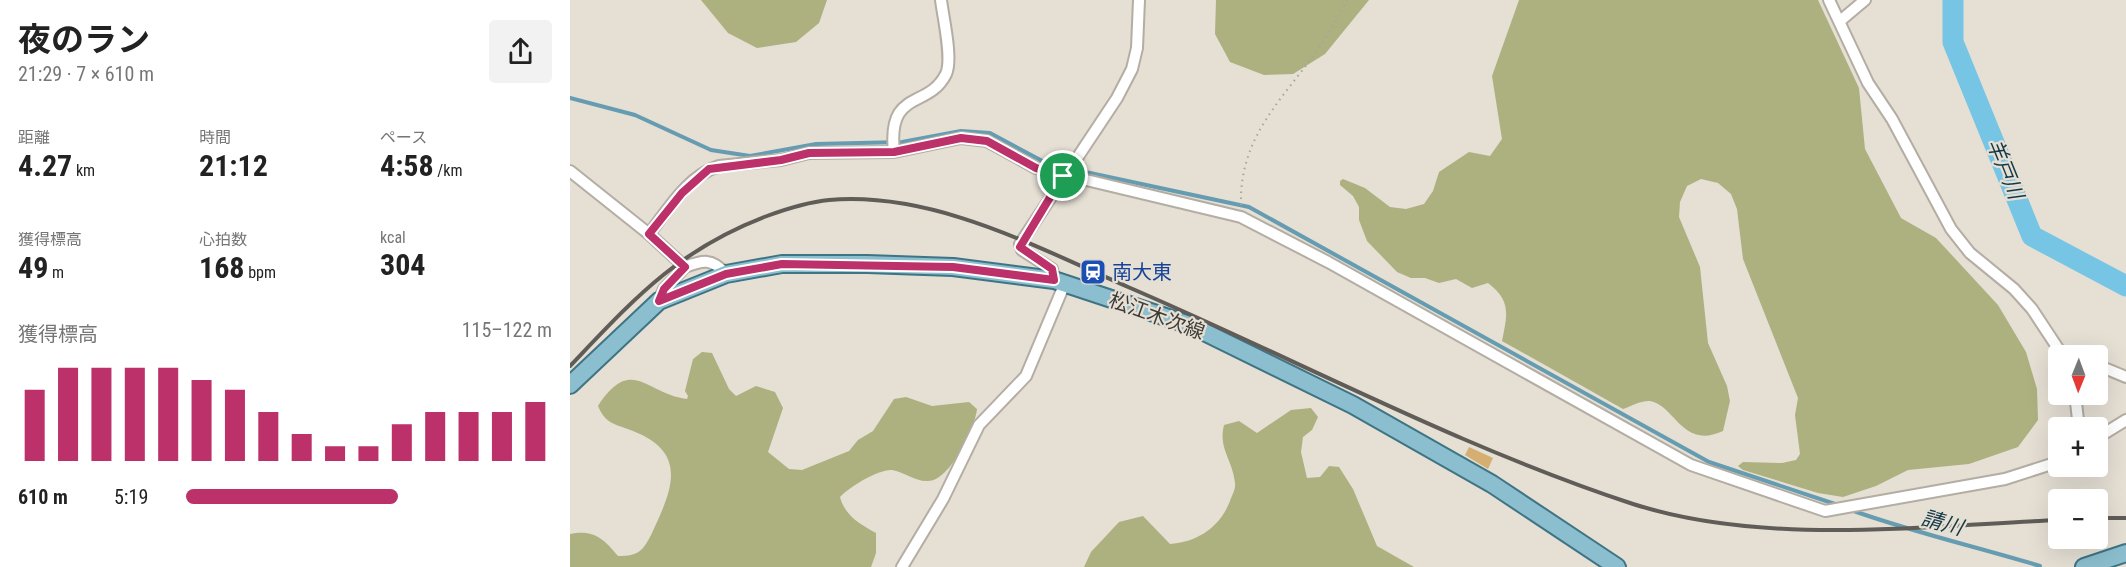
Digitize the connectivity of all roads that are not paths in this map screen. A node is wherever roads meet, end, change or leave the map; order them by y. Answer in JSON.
{"nodes":[{"id":1,"x":940,"y":0,"type":"edge"},
{"id":2,"x":1139,"y":0,"type":"edge"},
{"id":3,"x":1829,"y":0,"type":"edge"},
{"id":4,"x":1865,"y":0,"type":"edge"},
{"id":5,"x":1840,"y":21,"type":"junction"},
{"id":6,"x":893,"y":146,"type":"junction"},
{"id":7,"x":1067,"y":170,"type":"junction"},
{"id":8,"x":570,"y":171,"type":"edge"},
{"id":9,"x":649,"y":234,"type":"junction"},
{"id":10,"x":685,"y":267,"type":"junction"},
{"id":11,"x":726,"y":274,"type":"junction"},
{"id":12,"x":1059,"y":282,"type":"junction"},
{"id":13,"x":659,"y":301,"type":"junction"},
{"id":14,"x":2056,"y":345,"type":"edge"},
{"id":15,"x":2108,"y":370,"type":"edge"},
{"id":16,"x":2126,"y":377,"type":"edge"},
{"id":17,"x":570,"y":386,"type":"edge"},
{"id":18,"x":2126,"y":420,"type":"edge"},
{"id":19,"x":2108,"y":431,"type":"edge"},
{"id":20,"x":2048,"y":465,"type":"edge"},
{"id":21,"x":2126,"y":553,"type":"edge"},
{"id":22,"x":902,"y":567,"type":"edge"},
{"id":23,"x":1617,"y":567,"type":"edge"},
{"id":24,"x":2084,"y":567,"type":"edge"}],
"edges":[{"from":1,"to":6,"type":"street"},
{"from":2,"to":7,"type":"street"},
{"from":3,"to":5,"type":"street"},
{"from":4,"to":5,"type":"street"},
{"from":5,"to":14,"type":"street"},
{"from":6,"to":7,"type":"street"},
{"from":6,"to":9,"type":"street"},
{"from":7,"to":12,"type":"street"},
{"from":7,"to":20,"type":"street"},
{"from":8,"to":9,"type":"street"},
{"from":9,"to":10,"type":"street"},
{"from":10,"to":11,"type":"street"},
{"from":10,"to":13,"type":"street"},
{"from":11,"to":12,"type":"main road","name":"松江木次線"},
{"from":11,"to":13,"type":"main road","name":"松江木次線"},
{"from":12,"to":22,"type":"street"},
{"from":12,"to":23,"type":"main road","name":"松江木次線"},
{"from":13,"to":17,"type":"main road","name":"松江木次線"},
{"from":15,"to":16,"type":"street"},
{"from":18,"to":19,"type":"street"},
{"from":21,"to":24,"type":"main road"}]}
